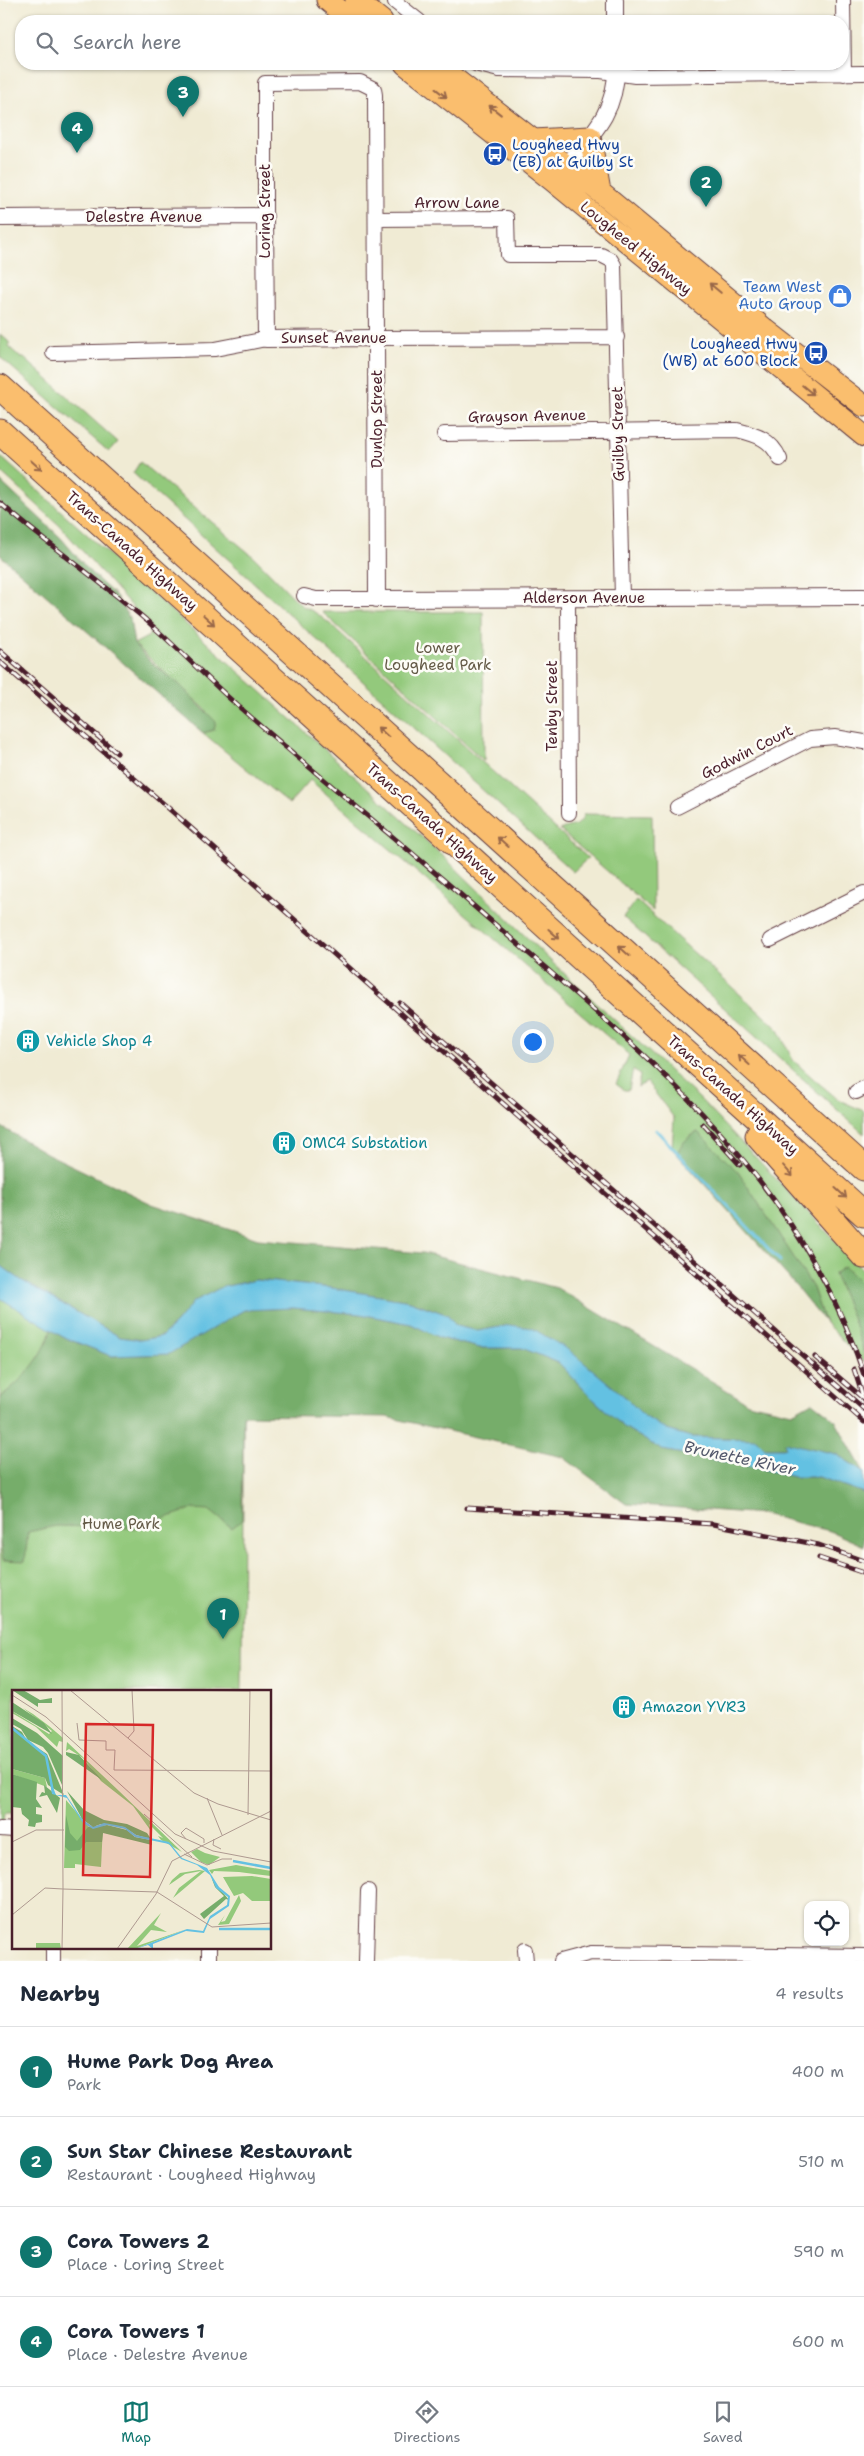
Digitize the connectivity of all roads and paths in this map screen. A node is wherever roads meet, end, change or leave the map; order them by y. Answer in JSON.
{"nodes":[{"id":1,"x":327,"y":0,"type":"edge"},
{"id":2,"x":356,"y":0,"type":"edge"},
{"id":3,"x":615,"y":0,"type":"edge"},
{"id":4,"x":843,"y":0,"type":"edge"},
{"id":5,"x":395,"y":2,"type":"dead end"},
{"id":6,"x":346,"y":15,"type":"edge"},
{"id":7,"x":375,"y":15,"type":"edge"},
{"id":8,"x":411,"y":15,"type":"edge"},
{"id":9,"x":615,"y":15,"type":"edge"},
{"id":10,"x":843,"y":15,"type":"edge"},
{"id":11,"x":413,"y":70,"type":"edge"},
{"id":12,"x":444,"y":70,"type":"edge"},
{"id":13,"x":617,"y":70,"type":"edge"},
{"id":14,"x":622,"y":70,"type":"edge"},
{"id":15,"x":844,"y":70,"type":"edge"},
{"id":16,"x":864,"y":73,"type":"edge"},
{"id":17,"x":844,"y":74,"type":"junction"},
{"id":18,"x":374,"y":89,"type":"joint"},
{"id":19,"x":590,"y":137,"type":"junction"},
{"id":20,"x":533,"y":140,"type":"junction"},
{"id":21,"x":559,"y":173,"type":"junction"},
{"id":22,"x":600,"y":192,"type":"junction"},
{"id":23,"x":265,"y":216,"type":"junction"},
{"id":24,"x":0,"y":218,"type":"edge"},
{"id":25,"x":376,"y":219,"type":"junction"},
{"id":26,"x":616,"y":270,"type":"joint"},
{"id":27,"x":617,"y":337,"type":"junction"},
{"id":28,"x":376,"y":338,"type":"junction"},
{"id":29,"x":266,"y":339,"type":"junction"},
{"id":30,"x":53,"y":353,"type":"dead end"},
{"id":31,"x":0,"y":387,"type":"edge"},
{"id":32,"x":864,"y":406,"type":"edge"},
{"id":33,"x":0,"y":432,"type":"edge"},
{"id":34,"x":618,"y":432,"type":"junction"},
{"id":35,"x":444,"y":434,"type":"dead end"},
{"id":36,"x":864,"y":436,"type":"edge"},
{"id":37,"x":780,"y":459,"type":"dead end"},
{"id":38,"x":304,"y":596,"type":"dead end"},
{"id":39,"x":864,"y":597,"type":"edge"},
{"id":40,"x":568,"y":598,"type":"junction"},
{"id":41,"x":622,"y":598,"type":"junction"},
{"id":42,"x":377,"y":599,"type":"junction"},
{"id":43,"x":864,"y":742,"type":"edge"},
{"id":44,"x":677,"y":807,"type":"dead end"},
{"id":45,"x":569,"y":813,"type":"dead end"},
{"id":46,"x":864,"y":893,"type":"edge"},
{"id":47,"x":770,"y":940,"type":"dead end"},
{"id":48,"x":688,"y":1054,"type":"junction"},
{"id":49,"x":780,"y":1092,"type":"junction"},
{"id":50,"x":864,"y":1156,"type":"edge"},
{"id":51,"x":864,"y":1168,"type":"edge"},
{"id":52,"x":864,"y":1214,"type":"edge"},
{"id":53,"x":864,"y":1256,"type":"edge"},
{"id":54,"x":368,"y":1891,"type":"dead end"},
{"id":55,"x":53,"y":1948,"type":"edge"},
{"id":56,"x":209,"y":1948,"type":"edge"},
{"id":57,"x":744,"y":1954,"type":"junction"},
{"id":58,"x":864,"y":1956,"type":"edge"},
{"id":59,"x":53,"y":1961,"type":"edge"},
{"id":60,"x":209,"y":1961,"type":"edge"},
{"id":61,"x":366,"y":1961,"type":"edge"},
{"id":62,"x":561,"y":1961,"type":"edge"},
{"id":63,"x":791,"y":1961,"type":"edge"}],
"edges":[{"from":1,"to":6,"type":"main road"},
{"from":2,"to":7,"type":"main road"},
{"from":3,"to":9,"type":"street"},
{"from":4,"to":10,"type":"street"},
{"from":5,"to":8,"type":"street"},
{"from":11,"to":21,"type":"main road","name":"Lougheed Highway","one_way":true},
{"from":20,"to":12,"type":"main road","name":"Lougheed Highway","one_way":true},
{"from":13,"to":19,"type":"street"},
{"from":14,"to":17,"type":"street"},
{"from":15,"to":17,"type":"street"},
{"from":16,"to":17,"type":"street"},
{"from":18,"to":23,"type":"street","name":"Loring Street"},
{"from":18,"to":25,"type":"street","name":"Dunlop Street"},
{"from":19,"to":20,"type":"main road"},
{"from":19,"to":21,"type":"street"},
{"from":19,"to":22,"type":"main road"},
{"from":20,"to":21,"type":"main road","name":"Lougheed Highway"},
{"from":21,"to":22,"type":"main road","name":"Lougheed Highway"},
{"from":21,"to":36,"type":"main road","name":"Lougheed Highway","one_way":true},
{"from":32,"to":22,"type":"main road","name":"Lougheed Highway","one_way":true},
{"from":23,"to":24,"type":"street","name":"Delestre Avenue"},
{"from":23,"to":29,"type":"street","name":"Loring Street"},
{"from":25,"to":26,"type":"street","name":"Arrow Lane"},
{"from":25,"to":28,"type":"street","name":"Dunlop Street"},
{"from":26,"to":27,"type":"street","name":"Guilby Street"},
{"from":27,"to":28,"type":"street","name":"Sunset Avenue"},
{"from":27,"to":34,"type":"street","name":"Guilby Street"},
{"from":28,"to":29,"type":"street","name":"Sunset Avenue"},
{"from":28,"to":42,"type":"street","name":"Dunlop Street"},
{"from":29,"to":30,"type":"street","name":"Sunset Avenue"},
{"from":49,"to":31,"type":"highway","one_way":true},
{"from":33,"to":48,"type":"highway","name":"Trans-Canada Highway","one_way":true},
{"from":34,"to":35,"type":"street","name":"Grayson Avenue"},
{"from":34,"to":37,"type":"street","name":"Grayson Avenue"},
{"from":34,"to":41,"type":"street","name":"Guilby Street"},
{"from":38,"to":42,"type":"street","name":"Alderson Avenue"},
{"from":39,"to":41,"type":"street","name":"Alderson Avenue"},
{"from":40,"to":41,"type":"street","name":"Alderson Avenue"},
{"from":40,"to":42,"type":"street","name":"Alderson Avenue"},
{"from":40,"to":45,"type":"street","name":"Tenby Street"},
{"from":43,"to":44,"type":"street","name":"Godwin Court"},
{"from":46,"to":47,"type":"street"},
{"from":48,"to":52,"type":"highway","name":"Trans-Canada Highway","one_way":true},
{"from":48,"to":53,"type":"highway","one_way":true},
{"from":49,"to":50,"type":"highway"},
{"from":49,"to":51,"type":"highway"},
{"from":54,"to":61,"type":"street"},
{"from":55,"to":59,"type":"street"},
{"from":56,"to":60,"type":"street"},
{"from":57,"to":58,"type":"street"},
{"from":57,"to":62,"type":"street"},
{"from":57,"to":63,"type":"street"}]}
